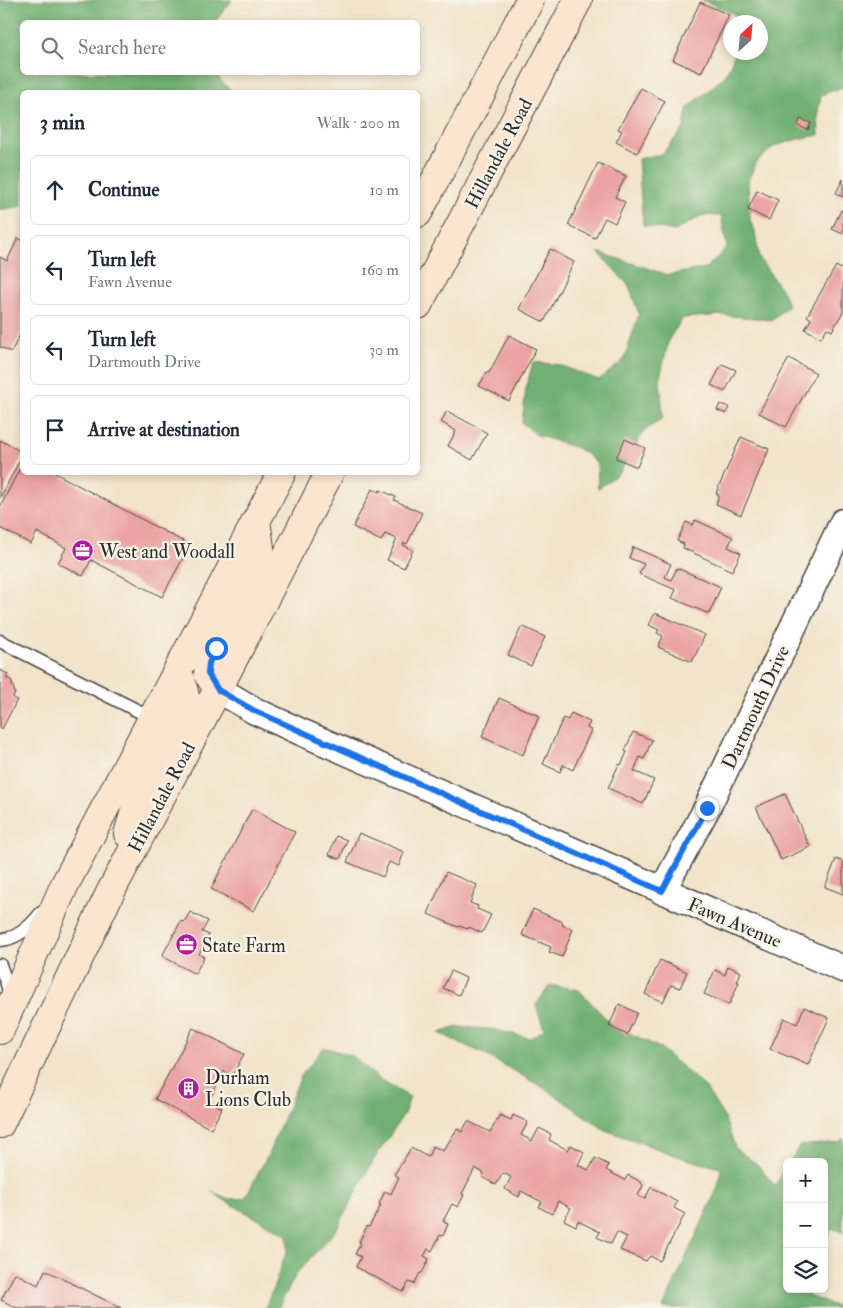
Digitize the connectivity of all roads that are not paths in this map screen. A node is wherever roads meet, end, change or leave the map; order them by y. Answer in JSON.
{"nodes":[{"id":1,"x":530,"y":0,"type":"edge"},
{"id":2,"x":578,"y":0,"type":"edge"},
{"id":3,"x":420,"y":210,"type":"edge"},
{"id":4,"x":420,"y":301,"type":"edge"},
{"id":5,"x":280,"y":475,"type":"edge"},
{"id":6,"x":313,"y":475,"type":"edge"},
{"id":7,"x":328,"y":475,"type":"edge"},
{"id":8,"x":256,"y":521,"type":"junction"},
{"id":9,"x":843,"y":522,"type":"edge"},
{"id":10,"x":298,"y":534,"type":"junction"},
{"id":11,"x":0,"y":641,"type":"edge"},
{"id":12,"x":178,"y":670,"type":"junction"},
{"id":13,"x":218,"y":690,"type":"junction"},
{"id":14,"x":152,"y":718,"type":"junction"},
{"id":15,"x":65,"y":884,"type":"junction"},
{"id":16,"x":662,"y":891,"type":"junction"},
{"id":17,"x":110,"y":893,"type":"junction"},
{"id":18,"x":0,"y":940,"type":"edge"},
{"id":19,"x":0,"y":965,"type":"edge"},
{"id":20,"x":843,"y":969,"type":"edge"},
{"id":21,"x":5,"y":1019,"type":"edge"},
{"id":22,"x":0,"y":1124,"type":"edge"}],
"edges":[{"from":1,"to":3,"type":"main road"},
{"from":2,"to":4,"type":"main road","name":"Hillandale Road"},
{"from":5,"to":8,"type":"main road"},
{"from":6,"to":10,"type":"main road"},
{"from":7,"to":10,"type":"main road","name":"Hillandale Road"},
{"from":8,"to":12,"type":"main road"},
{"from":8,"to":13,"type":"main road"},
{"from":9,"to":16,"type":"street","name":"Dartmouth Drive"},
{"from":10,"to":13,"type":"main road","name":"Hillandale Road"},
{"from":11,"to":14,"type":"lane"},
{"from":12,"to":14,"type":"main road"},
{"from":12,"to":17,"type":"main road"},
{"from":13,"to":16,"type":"street","name":"Fawn Avenue"},
{"from":13,"to":17,"type":"main road","name":"Hillandale Road"},
{"from":14,"to":15,"type":"main road"},
{"from":15,"to":18,"type":"lane"},
{"from":15,"to":21,"type":"main road"},
{"from":16,"to":20,"type":"street","name":"Fawn Avenue"},
{"from":17,"to":22,"type":"main road","name":"Hillandale Road"},
{"from":19,"to":21,"type":"lane"}]}
